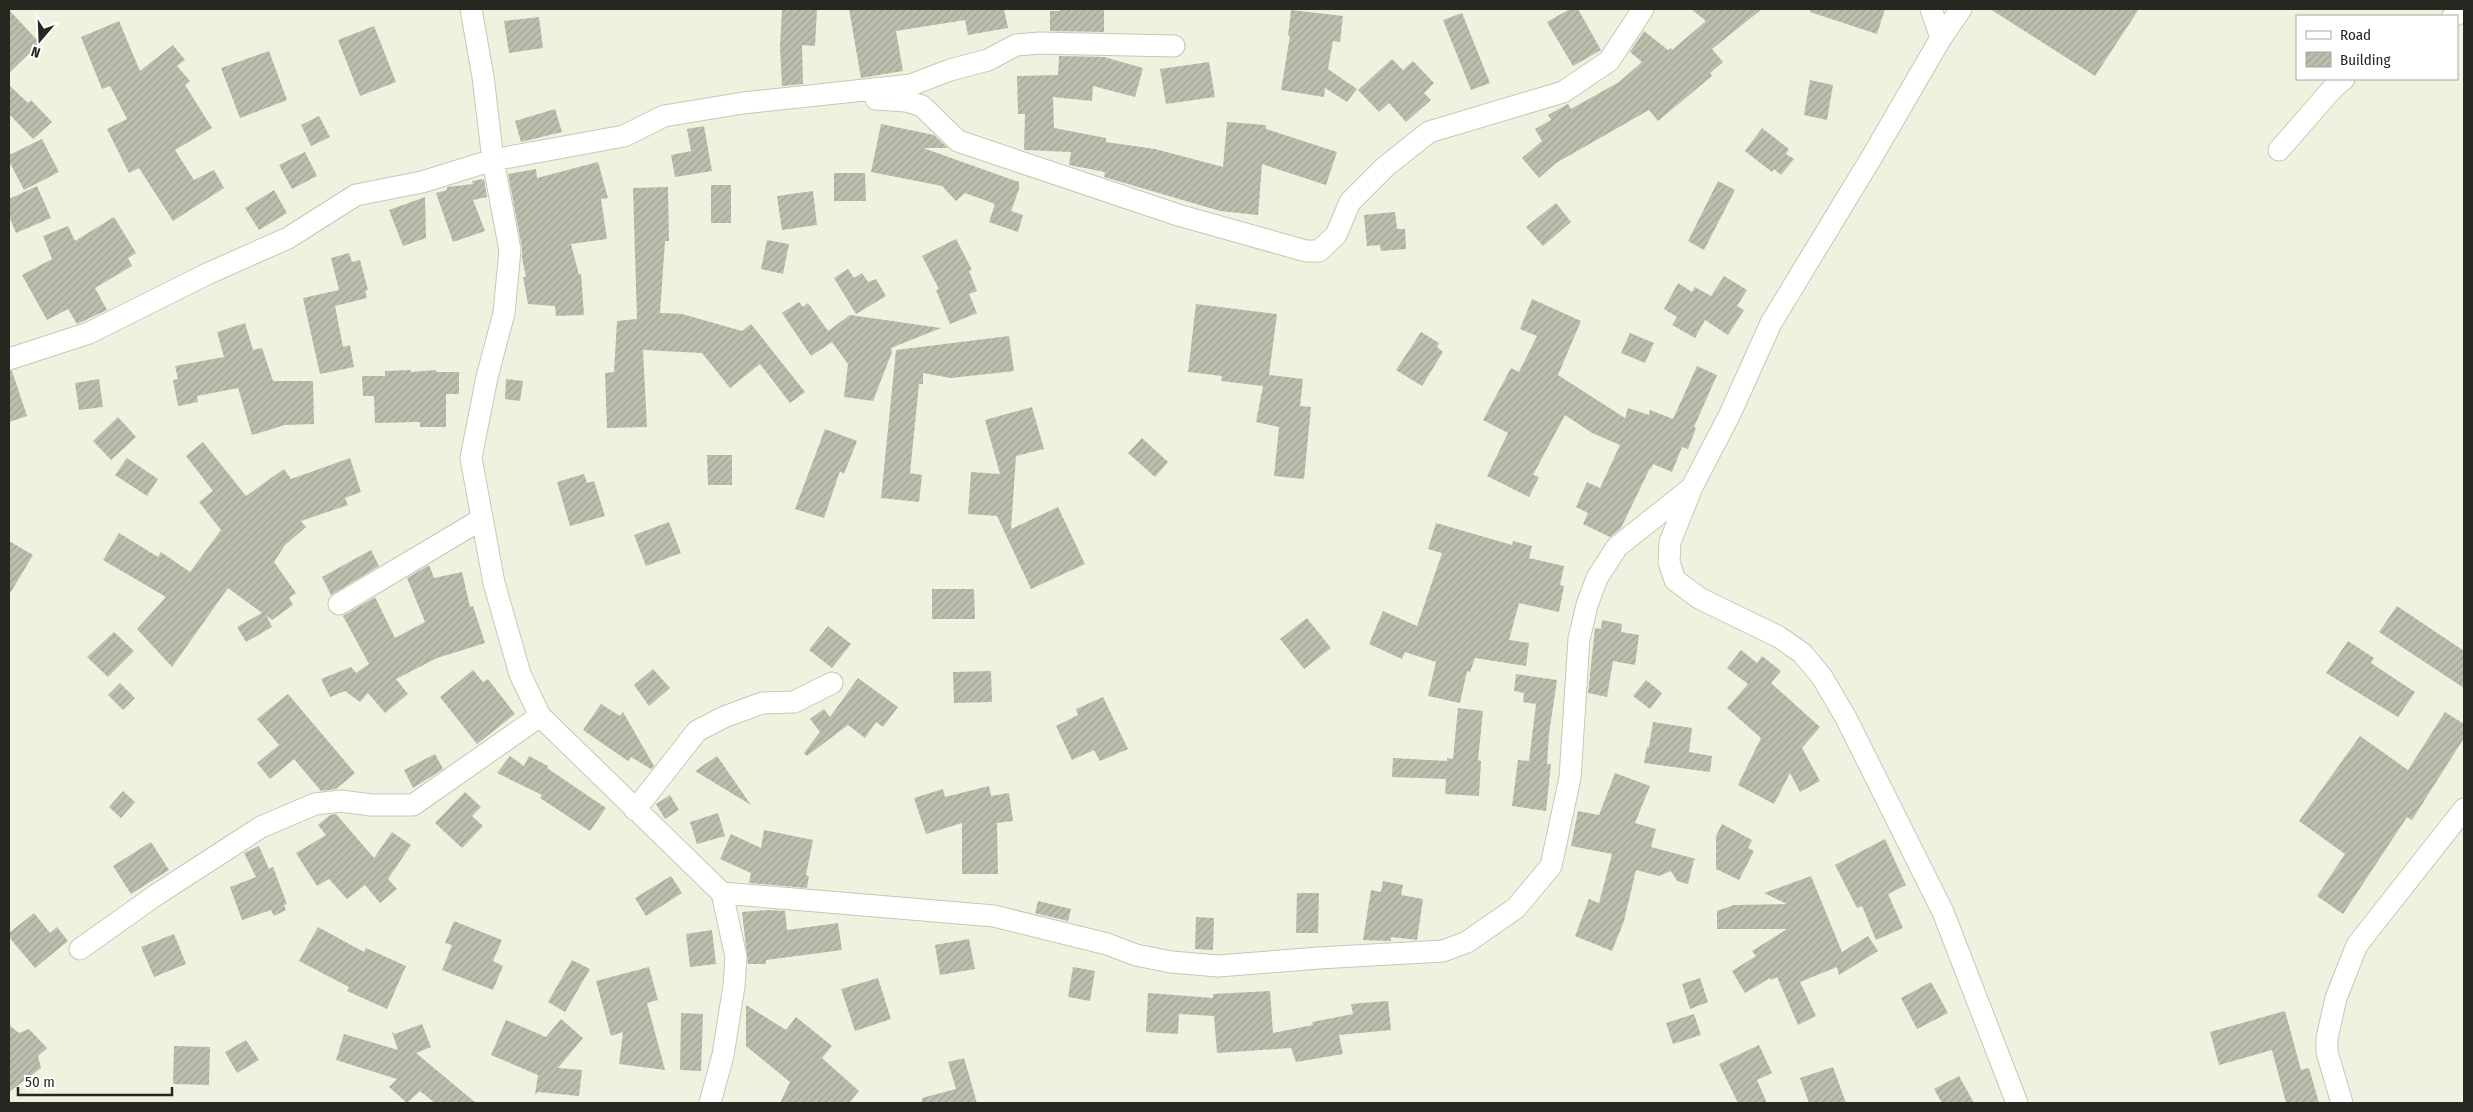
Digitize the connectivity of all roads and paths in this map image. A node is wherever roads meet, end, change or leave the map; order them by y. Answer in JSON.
{"nodes":[{"id":1,"x":471,"y":9,"type":"edge"},
{"id":2,"x":1643,"y":9,"type":"edge"},
{"id":3,"x":1931,"y":9,"type":"edge"},
{"id":4,"x":1961,"y":9,"type":"edge"},
{"id":5,"x":1941,"y":38,"type":"junction"},
{"id":6,"x":1174,"y":46,"type":"dead end"},
{"id":7,"x":2343,"y":80,"type":"edge"},
{"id":8,"x":819,"y":95,"type":"junction"},
{"id":9,"x":2279,"y":150,"type":"dead end"},
{"id":10,"x":493,"y":160,"type":"junction"},
{"id":11,"x":9,"y":358,"type":"edge"},
{"id":12,"x":1692,"y":487,"type":"junction"},
{"id":13,"x":482,"y":519,"type":"junction"},
{"id":14,"x":339,"y":604,"type":"dead end"},
{"id":15,"x":832,"y":683,"type":"dead end"},
{"id":16,"x":540,"y":716,"type":"junction"},
{"id":17,"x":2464,"y":809,"type":"edge"},
{"id":18,"x":635,"y":810,"type":"junction"},
{"id":19,"x":722,"y":893,"type":"junction"},
{"id":20,"x":80,"y":949,"type":"dead end"},
{"id":21,"x":710,"y":1103,"type":"edge"},
{"id":22,"x":2017,"y":1103,"type":"edge"},
{"id":23,"x":2342,"y":1103,"type":"edge"}],
"edges":[{"from":1,"to":10,"type":"street"},
{"from":2,"to":8,"type":"street"},
{"from":3,"to":5,"type":"street"},
{"from":4,"to":5,"type":"street"},
{"from":5,"to":12,"type":"street"},
{"from":6,"to":8,"type":"street"},
{"from":7,"to":9,"type":"street"},
{"from":8,"to":10,"type":"street"},
{"from":10,"to":11,"type":"street"},
{"from":10,"to":13,"type":"street"},
{"from":12,"to":19,"type":"street"},
{"from":12,"to":22,"type":"street"},
{"from":13,"to":14,"type":"street"},
{"from":13,"to":16,"type":"street"},
{"from":15,"to":18,"type":"street"},
{"from":16,"to":18,"type":"street"},
{"from":16,"to":20,"type":"street"},
{"from":17,"to":23,"type":"street"},
{"from":18,"to":19,"type":"street"},
{"from":19,"to":21,"type":"street"}]}
